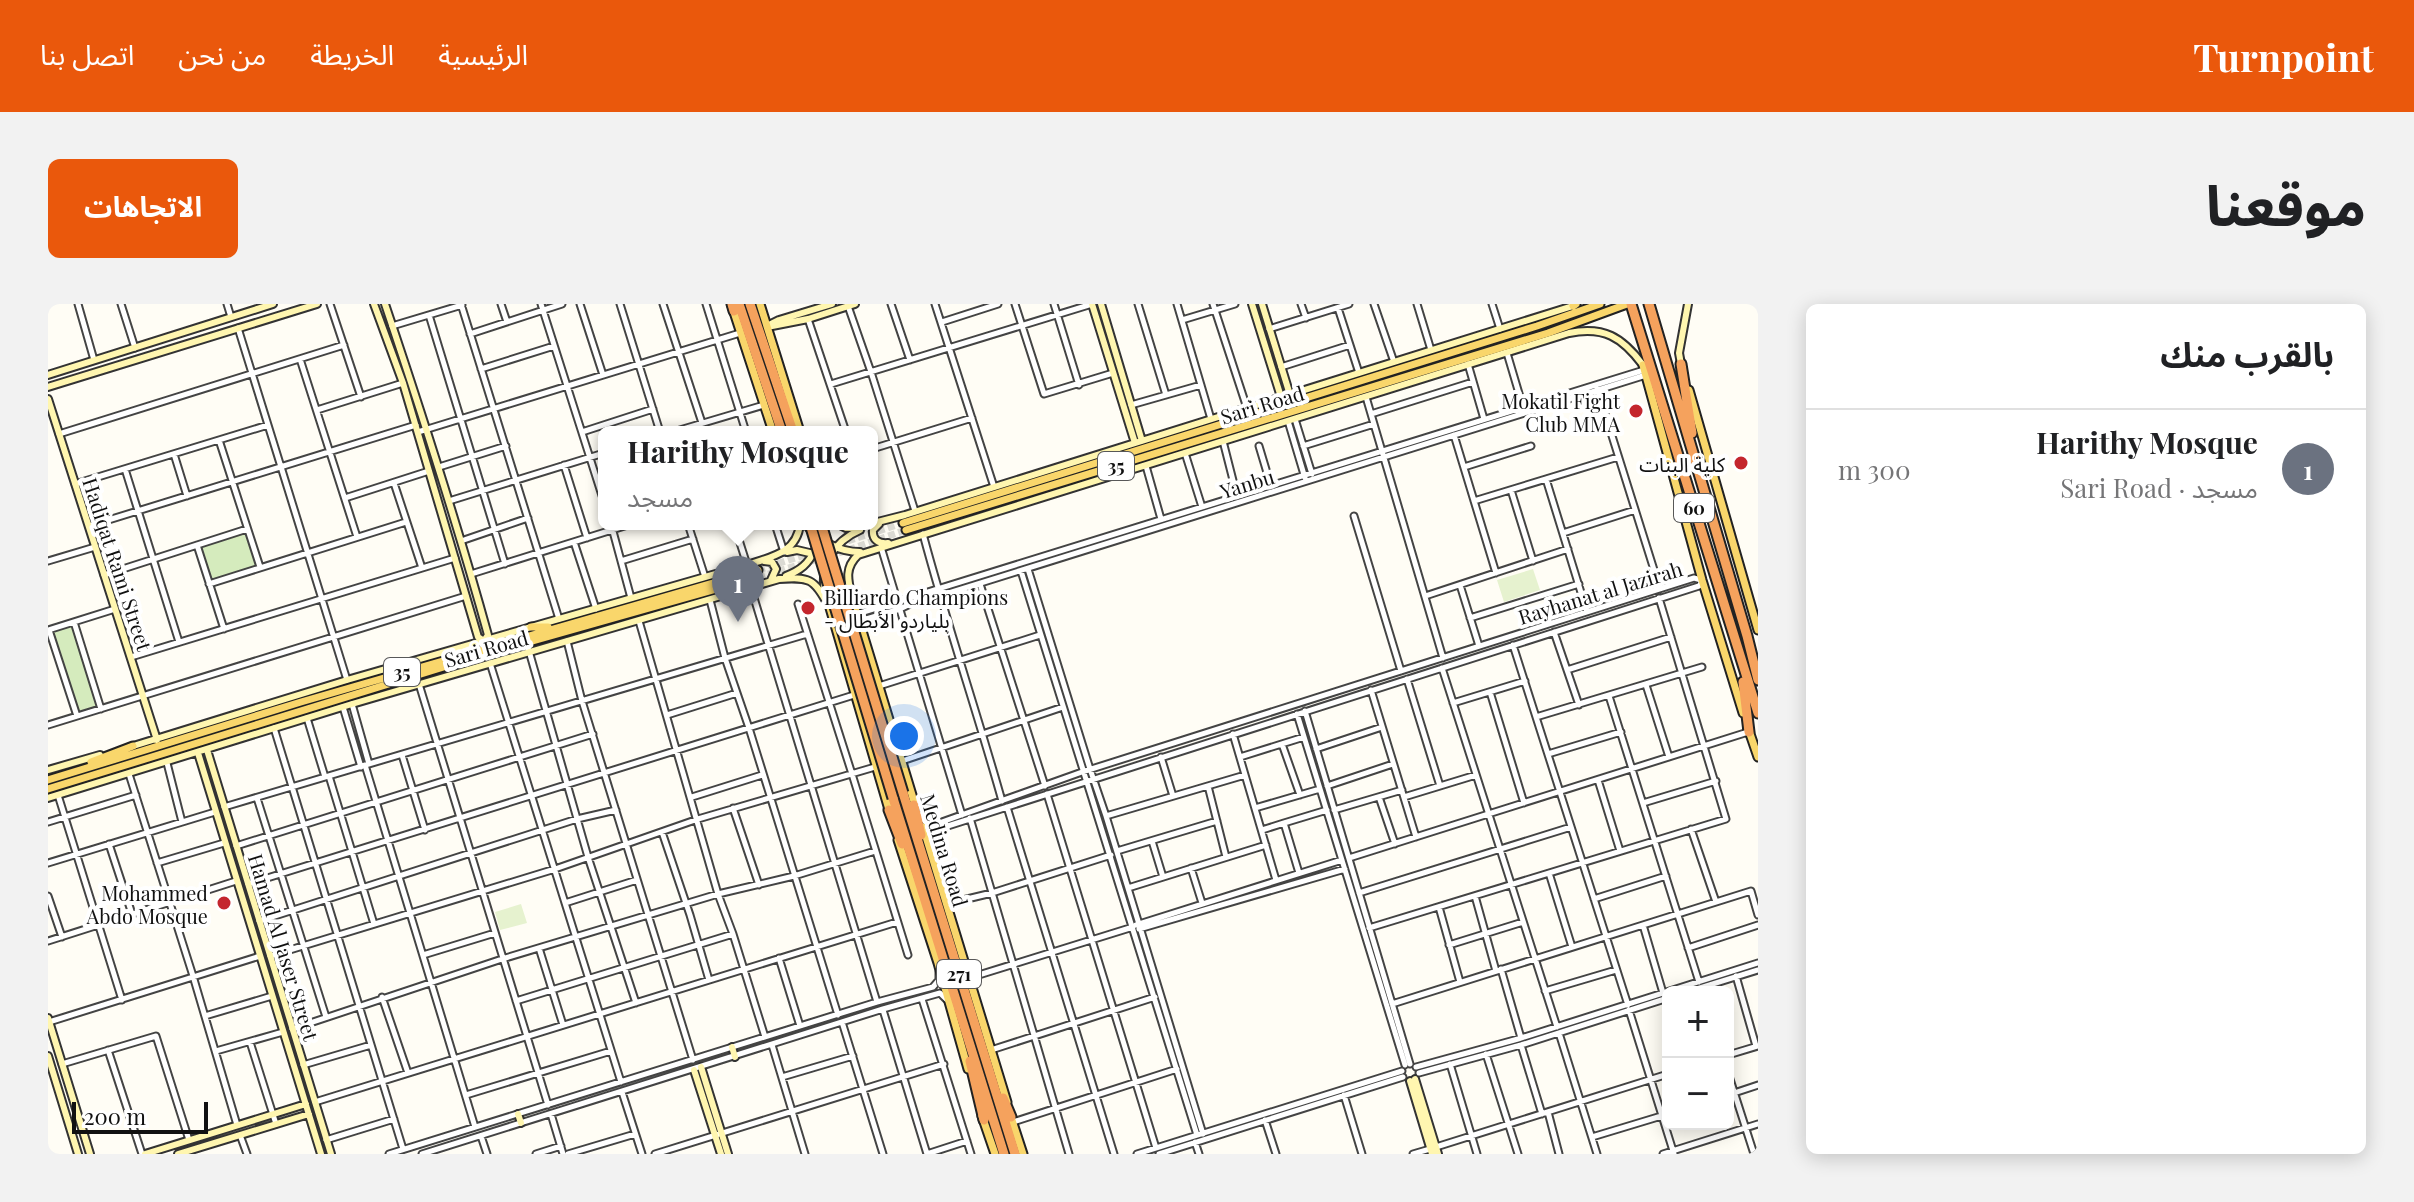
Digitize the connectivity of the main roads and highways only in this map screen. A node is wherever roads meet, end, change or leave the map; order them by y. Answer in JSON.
{"nodes":[{"id":1,"x":1600,"y":304,"type":"edge"},
{"id":2,"x":1629,"y":304,"type":"edge"},
{"id":3,"x":1649,"y":304,"type":"edge"},
{"id":4,"x":744,"y":306,"type":"edge"},
{"id":5,"x":1681,"y":364,"type":"joint"},
{"id":6,"x":1644,"y":370,"type":"road end"},
{"id":7,"x":771,"y":426,"type":"edge"},
{"id":8,"x":780,"y":426,"type":"edge"},
{"id":9,"x":791,"y":426,"type":"edge"},
{"id":10,"x":798,"y":426,"type":"edge"},
{"id":11,"x":1698,"y":472,"type":"junction"},
{"id":12,"x":807,"y":530,"type":"edge"},
{"id":13,"x":825,"y":530,"type":"edge"},
{"id":14,"x":758,"y":570,"type":"tunnel mouth"},
{"id":15,"x":738,"y":583,"type":"tunnel mouth"},
{"id":16,"x":561,"y":623,"type":"junction"},
{"id":17,"x":531,"y":627,"type":"road end"},
{"id":18,"x":1757,"y":627,"type":"edge"},
{"id":19,"x":1747,"y":636,"type":"junction"},
{"id":20,"x":1735,"y":644,"type":"junction"},
{"id":21,"x":1758,"y":663,"type":"edge"},
{"id":22,"x":1758,"y":680,"type":"edge"},
{"id":23,"x":322,"y":688,"type":"road end"},
{"id":24,"x":301,"y":702,"type":"junction"},
{"id":25,"x":1758,"y":713,"type":"edge"},
{"id":26,"x":1749,"y":732,"type":"junction"},
{"id":27,"x":133,"y":746,"type":"road end"},
{"id":28,"x":1758,"y":757,"type":"edge"},
{"id":29,"x":48,"y":779,"type":"edge"},
{"id":30,"x":48,"y":789,"type":"edge"},
{"id":31,"x":898,"y":796,"type":"junction"},
{"id":32,"x":914,"y":805,"type":"junction"},
{"id":33,"x":889,"y":810,"type":"junction"},
{"id":34,"x":942,"y":904,"type":"junction"},
{"id":35,"x":932,"y":922,"type":"junction"},
{"id":36,"x":953,"y":1001,"type":"junction"},
{"id":37,"x":981,"y":1045,"type":"junction"},
{"id":38,"x":1012,"y":1119,"type":"junction"},
{"id":39,"x":984,"y":1120,"type":"joint"},
{"id":40,"x":995,"y":1154,"type":"edge"},
{"id":41,"x":1004,"y":1154,"type":"edge"},
{"id":42,"x":1015,"y":1154,"type":"edge"},
{"id":43,"x":1023,"y":1154,"type":"edge"}],
"edges":[{"from":1,"to":2,"type":"main road","name":"Sari Road","number":"35"},
{"from":2,"to":20,"type":"highway","number":"60"},
{"from":3,"to":11,"type":"highway","number":"60"},
{"from":4,"to":7,"type":"main road"},
{"from":4,"to":8,"type":"highway"},
{"from":4,"to":9,"type":"highway"},
{"from":4,"to":10,"type":"main road"},
{"from":5,"to":11,"type":"highway"},
{"from":5,"to":18,"type":"main road"},
{"from":6,"to":26,"type":"main road"},
{"from":11,"to":19,"type":"highway","number":"60"},
{"from":12,"to":31,"type":"highway","number":"271","bridge":true},
{"from":13,"to":31,"type":"highway","number":"271","bridge":true},
{"from":14,"to":16,"type":"main road","name":"Sari Road","number":"35"},
{"from":15,"to":30,"type":"main road","name":"Sari Road","number":"35"},
{"from":16,"to":17,"type":"main road"},
{"from":16,"to":24,"type":"main road","name":"Sari Road","number":"35"},
{"from":19,"to":21,"type":"main road"},
{"from":19,"to":22,"type":"highway","number":"60"},
{"from":20,"to":25,"type":"highway","number":"60"},
{"from":20,"to":26,"type":"highway"},
{"from":23,"to":24,"type":"main road"},
{"from":24,"to":29,"type":"main road","name":"Sari Road","number":"35"},
{"from":26,"to":28,"type":"main road"},
{"from":27,"to":29,"type":"main road"},
{"from":31,"to":34,"type":"highway","number":"271"},
{"from":31,"to":35,"type":"highway","number":"271"},
{"from":32,"to":33,"type":"main road","name":"Medina Road"},
{"from":32,"to":34,"type":"highway"},
{"from":32,"to":34,"type":"main road","name":"Medina Road"},
{"from":33,"to":35,"type":"highway"},
{"from":33,"to":36,"type":"main road","name":"Medina Road"},
{"from":34,"to":37,"type":"highway","number":"271"},
{"from":34,"to":38,"type":"main road","name":"Medina Road"},
{"from":35,"to":36,"type":"highway","number":"271"},
{"from":36,"to":39,"type":"highway"},
{"from":36,"to":41,"type":"highway","number":"271"},
{"from":37,"to":38,"type":"highway"},
{"from":37,"to":42,"type":"highway","number":"271"},
{"from":38,"to":43,"type":"main road","name":"Medina Road"},
{"from":39,"to":40,"type":"main road"}]}
